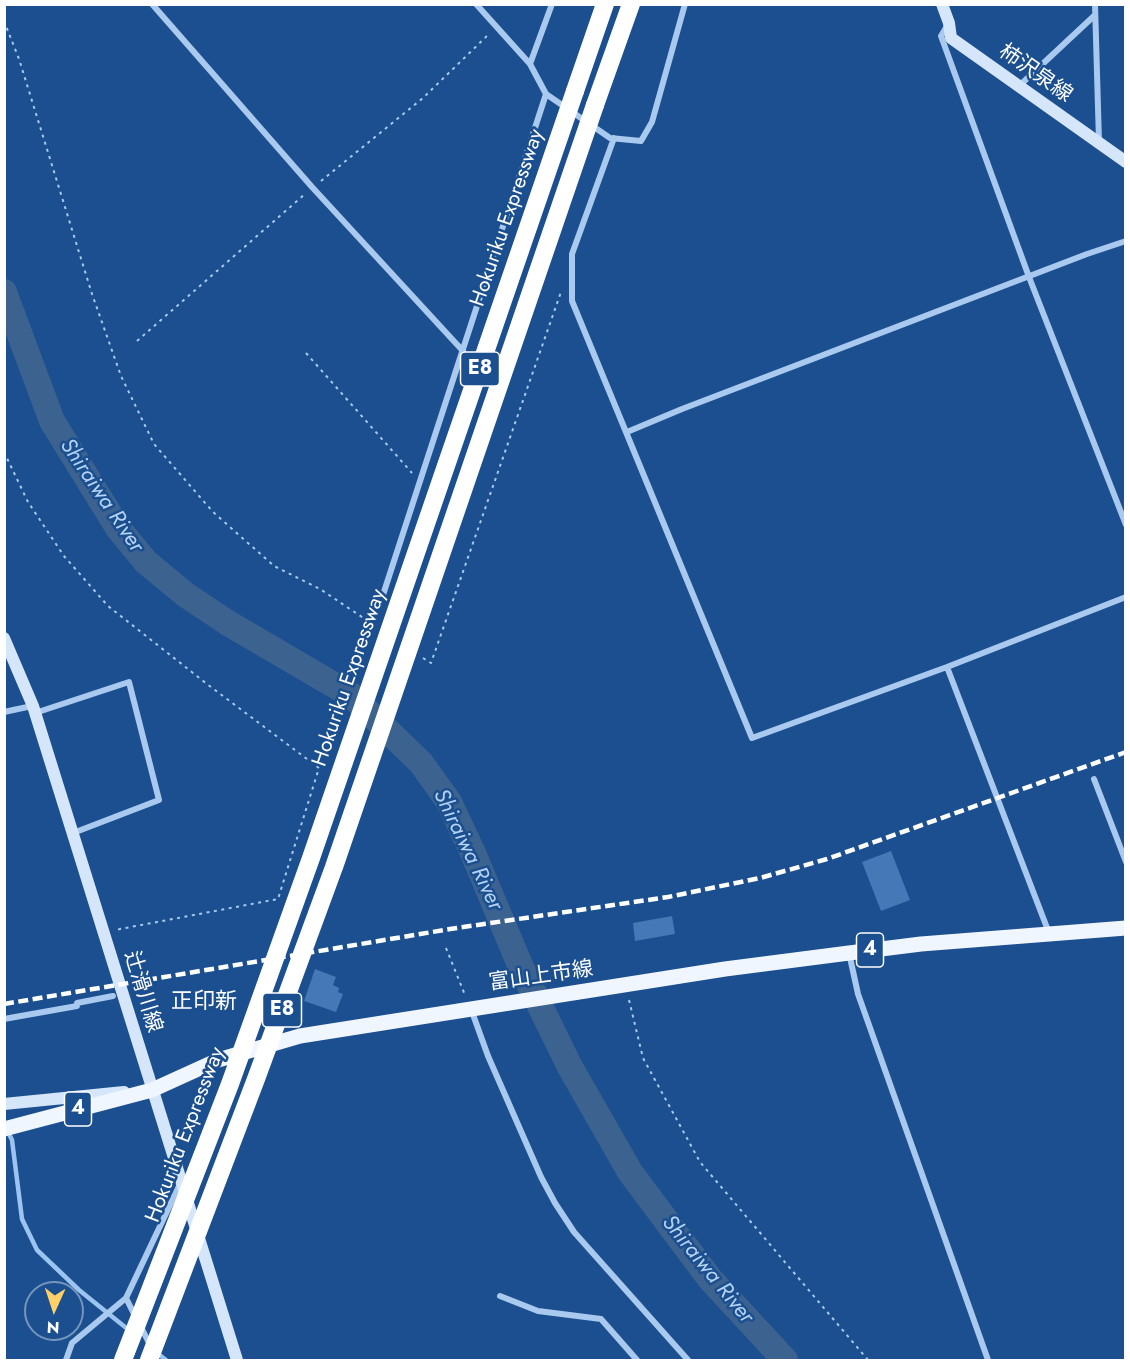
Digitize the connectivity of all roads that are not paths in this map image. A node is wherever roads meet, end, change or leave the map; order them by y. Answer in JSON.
{"nodes":[{"id":1,"x":152,"y":4,"type":"edge"},
{"id":2,"x":476,"y":4,"type":"edge"},
{"id":3,"x":552,"y":4,"type":"edge"},
{"id":4,"x":605,"y":4,"type":"edge"},
{"id":5,"x":630,"y":4,"type":"edge"},
{"id":6,"x":685,"y":4,"type":"edge"},
{"id":7,"x":942,"y":4,"type":"edge"},
{"id":8,"x":1095,"y":4,"type":"edge"},
{"id":9,"x":1095,"y":15,"type":"junction"},
{"id":10,"x":949,"y":23,"type":"junction"},
{"id":11,"x":530,"y":64,"type":"junction"},
{"id":12,"x":1019,"y":86,"type":"junction"},
{"id":13,"x":546,"y":94,"type":"junction"},
{"id":14,"x":614,"y":138,"type":"junction"},
{"id":15,"x":1099,"y":143,"type":"junction"},
{"id":16,"x":1125,"y":162,"type":"edge"},
{"id":17,"x":1125,"y":241,"type":"edge"},
{"id":18,"x":1029,"y":277,"type":"junction"},
{"id":19,"x":463,"y":351,"type":"junction"},
{"id":20,"x":627,"y":432,"type":"junction"},
{"id":21,"x":1125,"y":525,"type":"edge"},
{"id":22,"x":1125,"y":597,"type":"edge"},
{"id":23,"x":381,"y":601,"type":"dead end"},
{"id":24,"x":4,"y":638,"type":"edge"},
{"id":25,"x":947,"y":667,"type":"junction"},
{"id":26,"x":34,"y":709,"type":"junction"},
{"id":27,"x":4,"y":712,"type":"edge"},
{"id":28,"x":1094,"y":779,"type":"dead end"},
{"id":29,"x":73,"y":833,"type":"junction"},
{"id":30,"x":1125,"y":862,"type":"edge"},
{"id":31,"x":1125,"y":928,"type":"edge"},
{"id":32,"x":1050,"y":934,"type":"junction"},
{"id":33,"x":849,"y":953,"type":"junction"},
{"id":34,"x":112,"y":996,"type":"dead end"},
{"id":35,"x":471,"y":1009,"type":"junction"},
{"id":36,"x":4,"y":1019,"type":"edge"},
{"id":37,"x":152,"y":1089,"type":"junction"},
{"id":38,"x":4,"y":1104,"type":"edge"},
{"id":39,"x":4,"y":1129,"type":"edge"},
{"id":40,"x":180,"y":1183,"type":"junction"},
{"id":41,"x":500,"y":1296,"type":"dead end"},
{"id":42,"x":126,"y":1298,"type":"junction"},
{"id":43,"x":66,"y":1360,"type":"edge"},
{"id":44,"x":123,"y":1360,"type":"edge"},
{"id":45,"x":149,"y":1360,"type":"edge"},
{"id":46,"x":158,"y":1360,"type":"edge"},
{"id":47,"x":237,"y":1360,"type":"edge"},
{"id":48,"x":637,"y":1360,"type":"edge"},
{"id":49,"x":688,"y":1360,"type":"edge"},
{"id":50,"x":988,"y":1360,"type":"edge"}],
"edges":[{"from":1,"to":19,"type":"street"},
{"from":2,"to":11,"type":"street"},
{"from":3,"to":11,"type":"street"},
{"from":4,"to":44,"type":"highway","name":"Hokuriku Expressway","number":"E8","bridge":true},
{"from":5,"to":45,"type":"highway","number":"E8","bridge":true},
{"from":6,"to":14,"type":"street"},
{"from":7,"to":10,"type":"main road","name":"柿沢泉線"},
{"from":8,"to":9,"type":"street"},
{"from":9,"to":12,"type":"street"},
{"from":9,"to":15,"type":"street"},
{"from":10,"to":12,"type":"main road","name":"柿沢泉線"},
{"from":10,"to":18,"type":"street"},
{"from":11,"to":13,"type":"street"},
{"from":12,"to":15,"type":"main road","name":"柿沢泉線"},
{"from":13,"to":14,"type":"street"},
{"from":13,"to":19,"type":"street"},
{"from":14,"to":20,"type":"street"},
{"from":15,"to":16,"type":"main road","name":"柿沢泉線"},
{"from":17,"to":18,"type":"street"},
{"from":18,"to":20,"type":"street"},
{"from":18,"to":21,"type":"street"},
{"from":19,"to":23,"type":"street"},
{"from":20,"to":25,"type":"street"},
{"from":22,"to":25,"type":"street"},
{"from":24,"to":26,"type":"main road","name":"辻滑川線"},
{"from":25,"to":32,"type":"street"},
{"from":26,"to":27,"type":"street"},
{"from":26,"to":29,"type":"main road","name":"辻滑川線"},
{"from":26,"to":29,"type":"street"},
{"from":28,"to":30,"type":"street"},
{"from":29,"to":37,"type":"main road","name":"辻滑川線"},
{"from":31,"to":32,"type":"main road","number":"4"},
{"from":32,"to":33,"type":"main road","number":"4"},
{"from":33,"to":35,"type":"main road","name":"富山上市線","number":"4"},
{"from":33,"to":50,"type":"street"},
{"from":34,"to":36,"type":"street"},
{"from":35,"to":37,"type":"main road","number":"4"},
{"from":35,"to":49,"type":"street"},
{"from":37,"to":38,"type":"main road"},
{"from":37,"to":39,"type":"main road","number":"4"},
{"from":37,"to":40,"type":"main road","name":"辻滑川線"},
{"from":40,"to":42,"type":"street"},
{"from":40,"to":47,"type":"main road","name":"辻滑川線"},
{"from":41,"to":48,"type":"street"},
{"from":42,"to":43,"type":"street"},
{"from":42,"to":46,"type":"street"}]}
